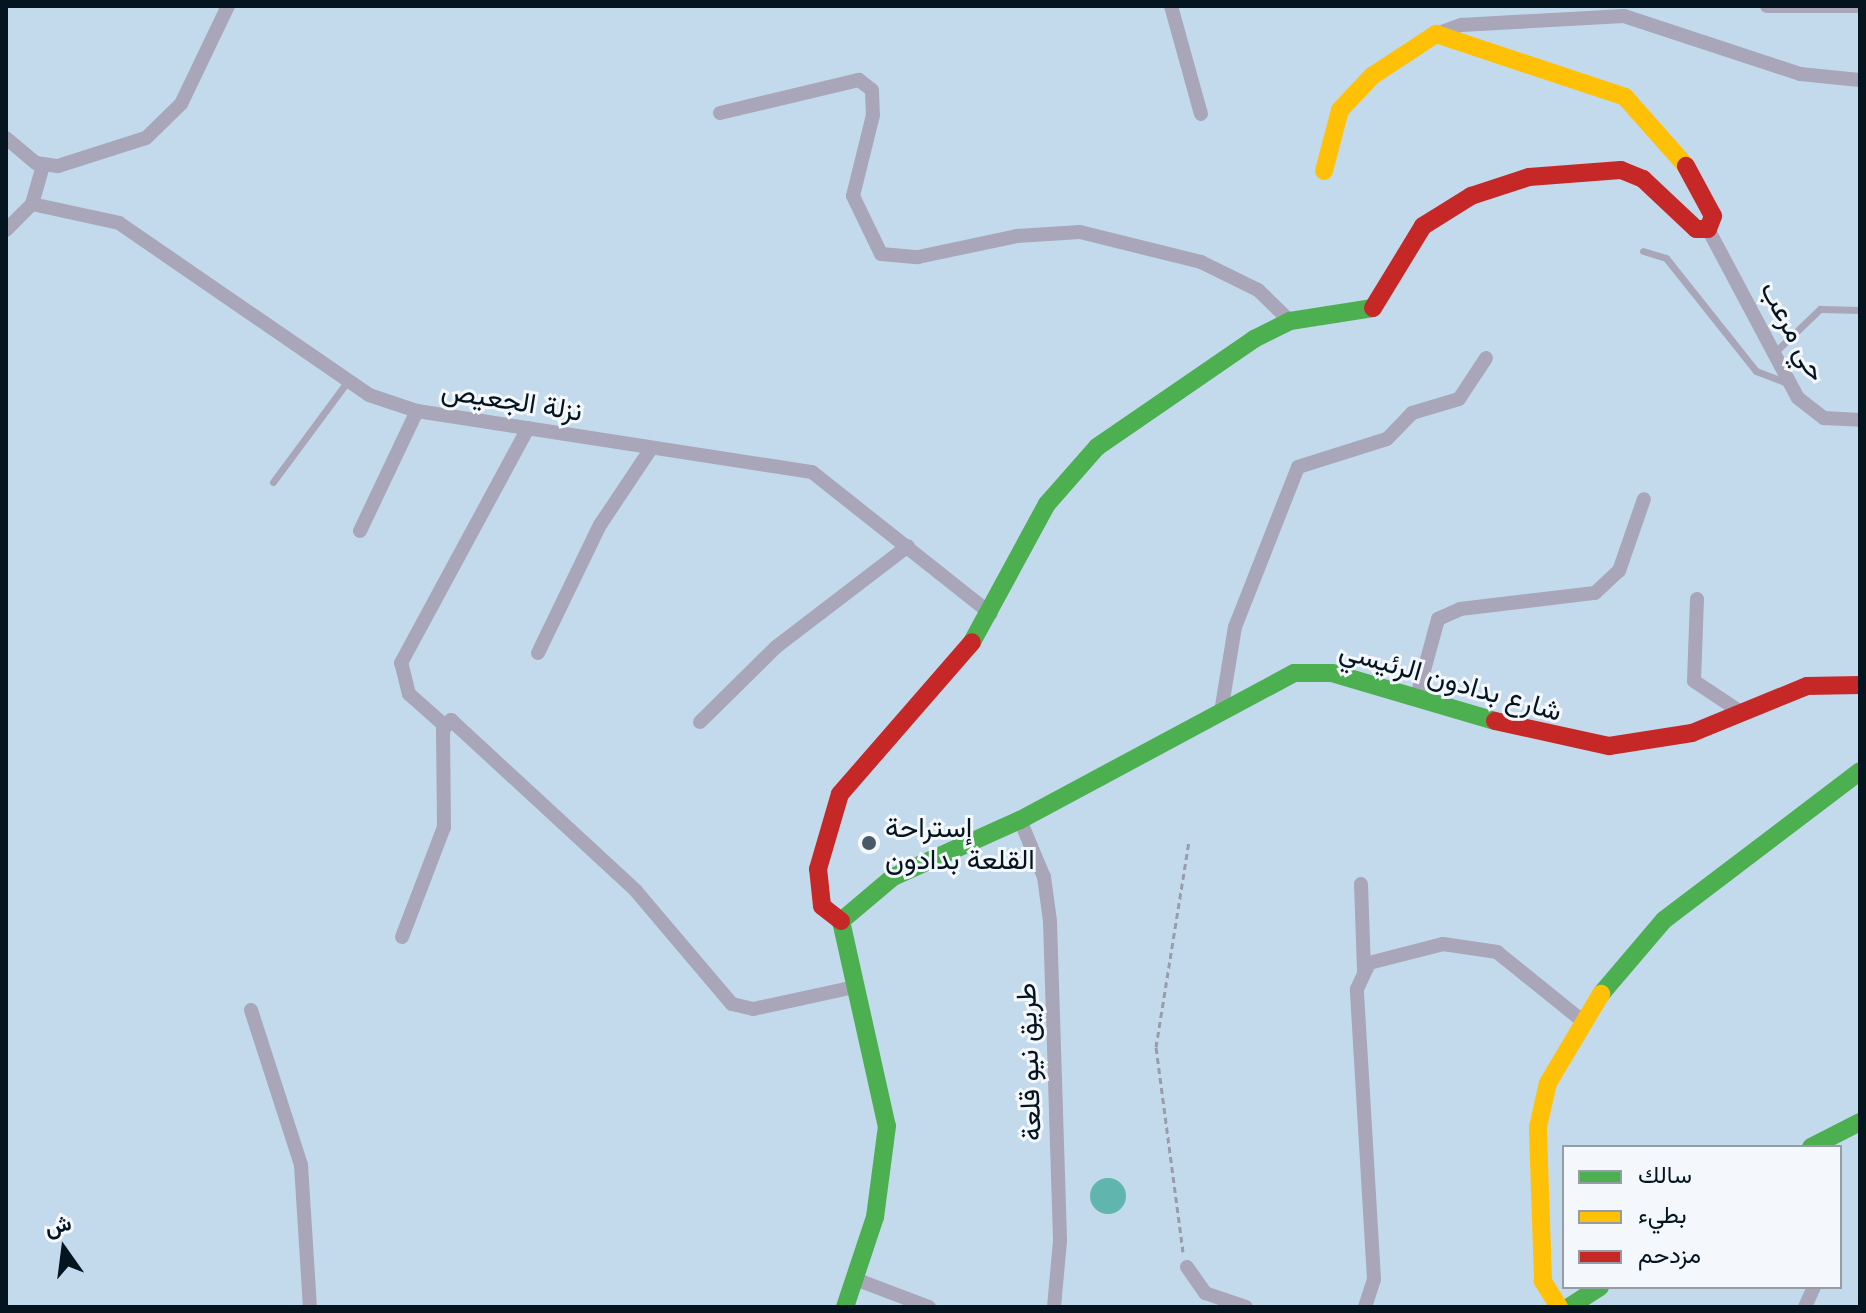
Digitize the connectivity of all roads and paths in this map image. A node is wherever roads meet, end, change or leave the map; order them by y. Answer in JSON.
{"nodes":[{"id":1,"x":228,"y":6,"type":"edge"},
{"id":2,"x":1171,"y":6,"type":"edge"},
{"id":3,"x":1767,"y":6,"type":"edge"},
{"id":4,"x":1860,"y":6,"type":"edge"},
{"id":5,"x":1436,"y":34,"type":"junction"},
{"id":6,"x":1860,"y":80,"type":"edge"},
{"id":7,"x":720,"y":113,"type":"dead end"},
{"id":8,"x":1201,"y":114,"type":"dead end"},
{"id":9,"x":6,"y":138,"type":"edge"},
{"id":10,"x":43,"y":166,"type":"junction"},
{"id":11,"x":1324,"y":171,"type":"dead end"},
{"id":12,"x":32,"y":204,"type":"junction"},
{"id":13,"x":1708,"y":229,"type":"junction"},
{"id":14,"x":6,"y":230,"type":"edge"},
{"id":15,"x":1643,"y":251,"type":"dead end"},
{"id":16,"x":1860,"y":310,"type":"edge"},
{"id":17,"x":1290,"y":321,"type":"junction"},
{"id":18,"x":1772,"y":355,"type":"junction"},
{"id":19,"x":1486,"y":358,"type":"dead end"},
{"id":20,"x":347,"y":382,"type":"junction"},
{"id":21,"x":1788,"y":383,"type":"junction"},
{"id":22,"x":417,"y":411,"type":"junction"},
{"id":23,"x":1860,"y":420,"type":"edge"},
{"id":24,"x":528,"y":428,"type":"junction"},
{"id":25,"x":650,"y":450,"type":"junction"},
{"id":26,"x":273,"y":482,"type":"dead end"},
{"id":27,"x":1644,"y":499,"type":"dead end"},
{"id":28,"x":360,"y":531,"type":"dead end"},
{"id":29,"x":908,"y":546,"type":"junction"},
{"id":30,"x":1697,"y":599,"type":"dead end"},
{"id":31,"x":991,"y":614,"type":"junction"},
{"id":32,"x":538,"y":653,"type":"dead end"},
{"id":33,"x":1860,"y":685,"type":"edge"},
{"id":34,"x":1417,"y":696,"type":"junction"},
{"id":35,"x":1222,"y":706,"type":"junction"},
{"id":36,"x":1742,"y":713,"type":"junction"},
{"id":37,"x":700,"y":722,"type":"dead end"},
{"id":38,"x":444,"y":725,"type":"junction"},
{"id":39,"x":1860,"y":771,"type":"edge"},
{"id":40,"x":1020,"y":820,"type":"junction"},
{"id":41,"x":1189,"y":841,"type":"dead end"},
{"id":42,"x":1361,"y":884,"type":"dead end"},
{"id":43,"x":841,"y":921,"type":"junction"},
{"id":44,"x":402,"y":937,"type":"dead end"},
{"id":45,"x":1364,"y":970,"type":"junction"},
{"id":46,"x":855,"y":987,"type":"junction"},
{"id":47,"x":251,"y":1010,"type":"dead end"},
{"id":48,"x":1580,"y":1019,"type":"junction"},
{"id":49,"x":1860,"y":1122,"type":"edge"},
{"id":50,"x":1815,"y":1145,"type":"edge"},
{"id":51,"x":1187,"y":1267,"type":"joint"},
{"id":52,"x":855,"y":1279,"type":"junction"},
{"id":53,"x":1597,"y":1289,"type":"edge"},
{"id":54,"x":310,"y":1307,"type":"edge"},
{"id":55,"x":845,"y":1307,"type":"edge"},
{"id":56,"x":929,"y":1307,"type":"edge"},
{"id":57,"x":1054,"y":1307,"type":"edge"},
{"id":58,"x":1246,"y":1307,"type":"edge"},
{"id":59,"x":1365,"y":1307,"type":"edge"},
{"id":60,"x":1559,"y":1307,"type":"edge"},
{"id":61,"x":1569,"y":1307,"type":"edge"}],
"edges":[{"from":1,"to":10,"type":"street"},
{"from":2,"to":8,"type":"street"},
{"from":3,"to":4,"type":"street"},
{"from":5,"to":6,"type":"street"},
{"from":5,"to":11,"type":"main road"},
{"from":5,"to":13,"type":"main road"},
{"from":7,"to":17,"type":"street"},
{"from":9,"to":10,"type":"street"},
{"from":10,"to":12,"type":"street"},
{"from":12,"to":14,"type":"street"},
{"from":12,"to":20,"type":"street","name":"نزلة الجعيص"},
{"from":13,"to":17,"type":"main road"},
{"from":13,"to":18,"type":"street","name":"حي مرعب"},
{"from":15,"to":21,"type":"lane"},
{"from":16,"to":18,"type":"lane"},
{"from":17,"to":31,"type":"main road"},
{"from":18,"to":21,"type":"street","name":"حي مرعب"},
{"from":19,"to":35,"type":"street"},
{"from":20,"to":22,"type":"street","name":"نزلة الجعيص"},
{"from":20,"to":26,"type":"lane"},
{"from":21,"to":23,"type":"street","name":"حي مرعب"},
{"from":22,"to":24,"type":"street","name":"نزلة الجعيص"},
{"from":22,"to":28,"type":"street"},
{"from":24,"to":25,"type":"street","name":"نزلة الجعيص"},
{"from":24,"to":38,"type":"street"},
{"from":25,"to":29,"type":"street","name":"نزلة الجعيص"},
{"from":25,"to":32,"type":"street"},
{"from":27,"to":34,"type":"street"},
{"from":29,"to":31,"type":"street","name":"نزلة الجعيص"},
{"from":29,"to":37,"type":"street"},
{"from":30,"to":36,"type":"street"},
{"from":31,"to":43,"type":"main road"},
{"from":33,"to":36,"type":"main road","name":"شارع بدادون الرئيسي"},
{"from":34,"to":35,"type":"main road","name":"شارع بدادون الرئيسي"},
{"from":34,"to":36,"type":"main road","name":"شارع بدادون الرئيسي"},
{"from":35,"to":40,"type":"main road","name":"شارع بدادون الرئيسي"},
{"from":38,"to":44,"type":"street"},
{"from":38,"to":46,"type":"street"},
{"from":39,"to":48,"type":"main road"},
{"from":40,"to":43,"type":"main road","name":"شارع بدادون الرئيسي"},
{"from":40,"to":57,"type":"street","name":"طريق نيو قلعة"},
{"from":41,"to":51,"type":"path"},
{"from":42,"to":45,"type":"street"},
{"from":43,"to":46,"type":"main road"},
{"from":45,"to":48,"type":"street"},
{"from":45,"to":59,"type":"street"},
{"from":46,"to":52,"type":"main road"},
{"from":47,"to":54,"type":"street"},
{"from":48,"to":60,"type":"main road"},
{"from":49,"to":50,"type":"main road"},
{"from":51,"to":58,"type":"street"},
{"from":52,"to":55,"type":"main road"},
{"from":52,"to":56,"type":"street"},
{"from":53,"to":61,"type":"main road"}]}
